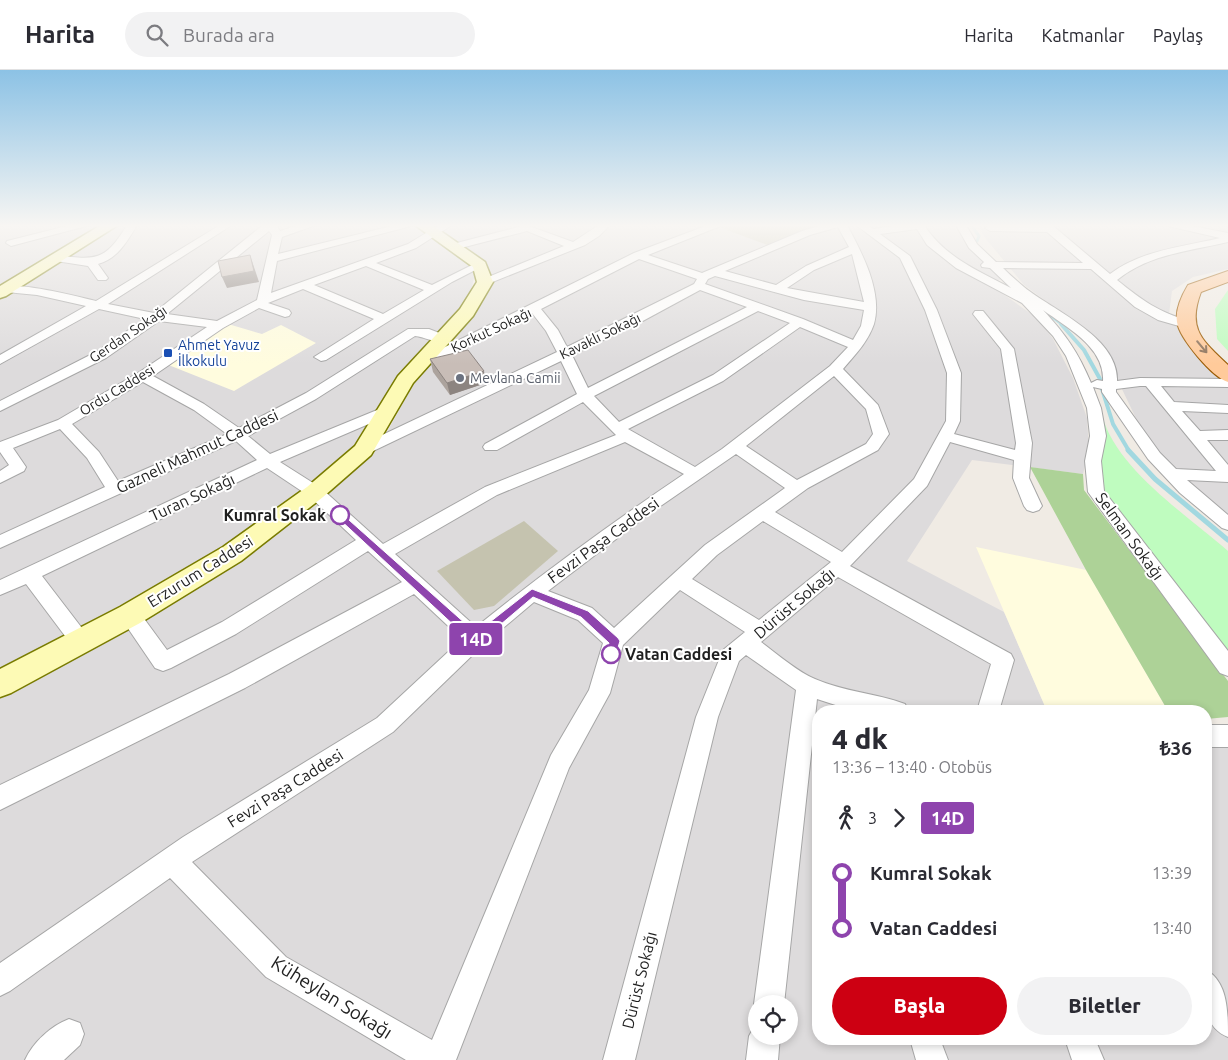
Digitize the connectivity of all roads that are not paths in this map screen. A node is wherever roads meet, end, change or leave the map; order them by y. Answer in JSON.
{"nodes":[{"id":1,"x":35,"y":271,"type":"edge"},
{"id":2,"x":97,"y":271,"type":"edge"},
{"id":3,"x":156,"y":271,"type":"edge"},
{"id":4,"x":216,"y":271,"type":"edge"},
{"id":5,"x":269,"y":271,"type":"edge"},
{"id":6,"x":338,"y":271,"type":"edge"},
{"id":7,"x":388,"y":271,"type":"edge"},
{"id":8,"x":479,"y":271,"type":"edge"},
{"id":9,"x":491,"y":271,"type":"edge"},
{"id":10,"x":607,"y":271,"type":"edge"},
{"id":11,"x":685,"y":271,"type":"edge"},
{"id":12,"x":720,"y":271,"type":"edge"},
{"id":13,"x":805,"y":271,"type":"edge"},
{"id":14,"x":863,"y":271,"type":"edge"},
{"id":15,"x":912,"y":271,"type":"edge"},
{"id":16,"x":970,"y":271,"type":"edge"},
{"id":17,"x":1000,"y":271,"type":"edge"},
{"id":18,"x":1101,"y":271,"type":"edge"},
{"id":19,"x":1120,"y":271,"type":"edge"},
{"id":20,"x":482,"y":274,"type":"junction"},
{"id":21,"x":1228,"y":276,"type":"edge"},
{"id":22,"x":102,"y":278,"type":"dead end"},
{"id":23,"x":705,"y":278,"type":"junction"},
{"id":24,"x":1110,"y":280,"type":"junction"},
{"id":25,"x":303,"y":284,"type":"junction"},
{"id":26,"x":1228,"y":286,"type":"edge"},
{"id":27,"x":778,"y":288,"type":"junction"},
{"id":28,"x":433,"y":289,"type":"junction"},
{"id":29,"x":3,"y":291,"type":"edge"},
{"id":30,"x":1208,"y":301,"type":"dead end"},
{"id":31,"x":260,"y":302,"type":"junction"},
{"id":32,"x":100,"y":304,"type":"junction"},
{"id":33,"x":757,"y":307,"type":"junction"},
{"id":34,"x":871,"y":307,"type":"junction"},
{"id":35,"x":535,"y":309,"type":"junction"},
{"id":36,"x":285,"y":313,"type":"dead end"},
{"id":37,"x":979,"y":314,"type":"dead end"},
{"id":38,"x":157,"y":316,"type":"junction"},
{"id":39,"x":384,"y":319,"type":"junction"},
{"id":40,"x":799,"y":322,"type":"junction"},
{"id":41,"x":1186,"y":324,"type":"junction"},
{"id":42,"x":219,"y":325,"type":"junction"},
{"id":43,"x":1204,"y":327,"type":"dead end"},
{"id":44,"x":442,"y":339,"type":"junction"},
{"id":45,"x":856,"y":346,"type":"junction"},
{"id":46,"x":565,"y":353,"type":"junction"},
{"id":47,"x":1228,"y":356,"type":"edge"},
{"id":48,"x":321,"y":357,"type":"dead end"},
{"id":49,"x":426,"y":357,"type":"junction"},
{"id":50,"x":0,"y":360,"type":"edge"},
{"id":51,"x":835,"y":369,"type":"junction"},
{"id":52,"x":143,"y":376,"type":"junction"},
{"id":53,"x":1228,"y":376,"type":"edge"},
{"id":54,"x":1082,"y":381,"type":"junction"},
{"id":55,"x":1150,"y":382,"type":"junction"},
{"id":56,"x":1228,"y":383,"type":"edge"},
{"id":57,"x":1109,"y":386,"type":"junction"},
{"id":58,"x":585,"y":395,"type":"junction"},
{"id":59,"x":1170,"y":406,"type":"junction"},
{"id":60,"x":0,"y":408,"type":"edge"},
{"id":61,"x":1228,"y":409,"type":"edge"},
{"id":62,"x":387,"y":411,"type":"junction"},
{"id":63,"x":63,"y":423,"type":"junction"},
{"id":64,"x":621,"y":432,"type":"junction"},
{"id":65,"x":238,"y":435,"type":"junction"},
{"id":66,"x":1228,"y":435,"type":"edge"},
{"id":67,"x":945,"y":436,"type":"junction"},
{"id":68,"x":1195,"y":436,"type":"junction"},
{"id":69,"x":735,"y":446,"type":"junction"},
{"id":70,"x":2,"y":447,"type":"edge"},
{"id":71,"x":491,"y":447,"type":"dead end"},
{"id":72,"x":363,"y":450,"type":"junction"},
{"id":73,"x":1022,"y":457,"type":"junction"},
{"id":74,"x":268,"y":461,"type":"junction"},
{"id":75,"x":696,"y":474,"type":"junction"},
{"id":76,"x":1171,"y":474,"type":"junction"},
{"id":77,"x":1228,"y":476,"type":"edge"},
{"id":78,"x":0,"y":478,"type":"edge"},
{"id":79,"x":797,"y":488,"type":"junction"},
{"id":80,"x":115,"y":489,"type":"junction"},
{"id":81,"x":315,"y":492,"type":"junction"},
{"id":82,"x":1033,"y":506,"type":"dead end"},
{"id":83,"x":763,"y":512,"type":"junction"},
{"id":84,"x":1228,"y":524,"type":"edge"},
{"id":85,"x":0,"y":542,"type":"edge"},
{"id":86,"x":375,"y":547,"type":"junction"},
{"id":87,"x":840,"y":564,"type":"junction"},
{"id":88,"x":29,"y":574,"type":"junction"},
{"id":89,"x":679,"y":580,"type":"junction"},
{"id":90,"x":415,"y":584,"type":"junction"},
{"id":91,"x":0,"y":588,"type":"edge"},
{"id":92,"x":532,"y":593,"type":"junction"},
{"id":93,"x":130,"y":615,"type":"junction"},
{"id":94,"x":753,"y":637,"type":"junction"},
{"id":95,"x":476,"y":639,"type":"junction"},
{"id":96,"x":614,"y":641,"type":"junction"},
{"id":97,"x":82,"y":642,"type":"junction"},
{"id":98,"x":1228,"y":667,"type":"edge"},
{"id":99,"x":0,"y":684,"type":"edge"},
{"id":100,"x":807,"y":686,"type":"junction"},
{"id":101,"x":851,"y":705,"type":"edge"},
{"id":102,"x":990,"y":705,"type":"edge"},
{"id":103,"x":1212,"y":736,"type":"edge"},
{"id":104,"x":1228,"y":736,"type":"edge"},
{"id":105,"x":0,"y":798,"type":"edge"},
{"id":106,"x":172,"y":861,"type":"junction"},
{"id":107,"x":0,"y":980,"type":"edge"},
{"id":108,"x":770,"y":995,"type":"edge"},
{"id":109,"x":1212,"y":995,"type":"edge"},
{"id":110,"x":1228,"y":1022,"type":"edge"},
{"id":111,"x":69,"y":1034,"type":"dead end"},
{"id":112,"x":764,"y":1045,"type":"edge"},
{"id":113,"x":927,"y":1045,"type":"edge"},
{"id":114,"x":1082,"y":1045,"type":"edge"},
{"id":115,"x":41,"y":1060,"type":"edge"},
{"id":116,"x":436,"y":1060,"type":"edge"},
{"id":117,"x":440,"y":1060,"type":"edge"},
{"id":118,"x":618,"y":1060,"type":"edge"},
{"id":119,"x":762,"y":1060,"type":"edge"},
{"id":120,"x":932,"y":1060,"type":"edge"},
{"id":121,"x":1088,"y":1060,"type":"edge"}],
"edges":[{"from":1,"to":29,"type":"street"},
{"from":2,"to":22,"type":"street"},
{"from":3,"to":32,"type":"street"},
{"from":4,"to":38,"type":"street","name":"Gerdan Sokağı"},
{"from":5,"to":31,"type":"street"},
{"from":6,"to":25,"type":"street","name":"Ordu Caddesi"},
{"from":7,"to":28,"type":"street"},
{"from":8,"to":20,"type":"street"},
{"from":9,"to":20,"type":"street"},
{"from":10,"to":35,"type":"street","name":"Korkut Sokağı"},
{"from":11,"to":23,"type":"street"},
{"from":12,"to":23,"type":"street","name":"Kavaklı Sokağı"},
{"from":13,"to":27,"type":"street"},
{"from":14,"to":34,"type":"street","name":"Fevzi Paşa Caddesi"},
{"from":15,"to":67,"type":"street","name":"Dürüst Sokağı"},
{"from":16,"to":54,"type":"street","name":"Selman Sokağı"},
{"from":17,"to":57,"type":"street"},
{"from":18,"to":24,"type":"street"},
{"from":19,"to":24,"type":"street"},
{"from":20,"to":28,"type":"street"},
{"from":20,"to":44,"type":"street","name":"Erzurum Caddesi"},
{"from":21,"to":41,"type":"main road"},
{"from":23,"to":27,"type":"street"},
{"from":23,"to":33,"type":"street"},
{"from":23,"to":46,"type":"street","name":"Kavaklı Sokağı"},
{"from":24,"to":41,"type":"street"},
{"from":25,"to":31,"type":"street","name":"Ordu Caddesi"},
{"from":25,"to":39,"type":"street"},
{"from":26,"to":30,"type":"main road"},
{"from":27,"to":34,"type":"street"},
{"from":28,"to":39,"type":"street"},
{"from":29,"to":32,"type":"street"},
{"from":31,"to":36,"type":"street"},
{"from":31,"to":42,"type":"street","name":"Ordu Caddesi"},
{"from":32,"to":38,"type":"street"},
{"from":32,"to":50,"type":"street"},
{"from":33,"to":40,"type":"street"},
{"from":33,"to":58,"type":"street"},
{"from":34,"to":45,"type":"street","name":"Fevzi Paşa Caddesi"},
{"from":35,"to":46,"type":"street"},
{"from":35,"to":49,"type":"street","name":"Korkut Sokağı"},
{"from":37,"to":73,"type":"street"},
{"from":38,"to":42,"type":"street"},
{"from":38,"to":60,"type":"street","name":"Gerdan Sokağı"},
{"from":39,"to":48,"type":"street"},
{"from":40,"to":45,"type":"street"},
{"from":40,"to":64,"type":"street"},
{"from":41,"to":53,"type":"main road","one_way":true},
{"from":42,"to":52,"type":"street","name":"Ordu Caddesi"},
{"from":43,"to":47,"type":"main road"},
{"from":44,"to":49,"type":"street","name":"Erzurum Caddesi"},
{"from":44,"to":65,"type":"street","name":"Gazneli Mahmut Caddesi"},
{"from":45,"to":51,"type":"street","name":"Fevzi Paşa Caddesi"},
{"from":46,"to":58,"type":"street"},
{"from":46,"to":72,"type":"street","name":"Kavaklı Sokağı"},
{"from":49,"to":62,"type":"street","name":"Erzurum Caddesi"},
{"from":51,"to":69,"type":"street","name":"Fevzi Paşa Caddesi"},
{"from":51,"to":79,"type":"street"},
{"from":52,"to":63,"type":"street","name":"Ordu Caddesi"},
{"from":52,"to":65,"type":"street"},
{"from":54,"to":57,"type":"street"},
{"from":54,"to":98,"type":"street","name":"Selman Sokağı"},
{"from":55,"to":56,"type":"street"},
{"from":55,"to":57,"type":"street"},
{"from":55,"to":59,"type":"street"},
{"from":57,"to":76,"type":"street"},
{"from":58,"to":64,"type":"street"},
{"from":58,"to":71,"type":"street"},
{"from":59,"to":61,"type":"street"},
{"from":59,"to":68,"type":"street"},
{"from":62,"to":72,"type":"street","name":"Erzurum Caddesi"},
{"from":62,"to":74,"type":"street","name":"Turan Sokağı"},
{"from":63,"to":70,"type":"street","name":"Ordu Caddesi"},
{"from":63,"to":80,"type":"street"},
{"from":64,"to":75,"type":"street"},
{"from":64,"to":86,"type":"street"},
{"from":65,"to":74,"type":"street"},
{"from":65,"to":80,"type":"street","name":"Gazneli Mahmut Caddesi"},
{"from":66,"to":68,"type":"street"},
{"from":67,"to":73,"type":"street"},
{"from":67,"to":87,"type":"street","name":"Dürüst Sokağı"},
{"from":68,"to":77,"type":"street"},
{"from":69,"to":75,"type":"street","name":"Fevzi Paşa Caddesi"},
{"from":69,"to":79,"type":"street"},
{"from":70,"to":78,"type":"street"},
{"from":72,"to":81,"type":"street","name":"Erzurum Caddesi"},
{"from":73,"to":82,"type":"street"},
{"from":74,"to":81,"type":"street"},
{"from":74,"to":88,"type":"street","name":"Turan Sokağı"},
{"from":75,"to":92,"type":"street","name":"Fevzi Paşa Caddesi"},
{"from":76,"to":77,"type":"street"},
{"from":76,"to":84,"type":"street"},
{"from":79,"to":83,"type":"street"},
{"from":80,"to":85,"type":"street","name":"Gazneli Mahmut Caddesi"},
{"from":81,"to":86,"type":"street"},
{"from":81,"to":93,"type":"street","name":"Erzurum Caddesi"},
{"from":83,"to":87,"type":"street"},
{"from":83,"to":89,"type":"street"},
{"from":86,"to":90,"type":"street"},
{"from":86,"to":93,"type":"street"},
{"from":87,"to":94,"type":"street","name":"Dürüst Sokağı"},
{"from":87,"to":102,"type":"street"},
{"from":88,"to":91,"type":"street","name":"Turan Sokağı"},
{"from":88,"to":97,"type":"street"},
{"from":89,"to":94,"type":"street"},
{"from":89,"to":96,"type":"street"},
{"from":90,"to":95,"type":"street"},
{"from":90,"to":105,"type":"street"},
{"from":92,"to":95,"type":"street","name":"Fevzi Paşa Caddesi"},
{"from":92,"to":96,"type":"street"},
{"from":93,"to":97,"type":"street","name":"Erzurum Caddesi"},
{"from":94,"to":100,"type":"street"},
{"from":94,"to":118,"type":"street","name":"Dürüst Sokağı"},
{"from":95,"to":106,"type":"street","name":"Fevzi Paşa Caddesi"},
{"from":96,"to":117,"type":"street"},
{"from":97,"to":99,"type":"street","name":"Erzurum Caddesi"},
{"from":100,"to":101,"type":"street"},
{"from":100,"to":108,"type":"street"},
{"from":103,"to":104,"type":"street"},
{"from":106,"to":107,"type":"street","name":"Fevzi Paşa Caddesi"},
{"from":106,"to":116,"type":"street","name":"Küheylan Sokağı"},
{"from":109,"to":110,"type":"street"},
{"from":111,"to":115,"type":"street"},
{"from":112,"to":119,"type":"street"},
{"from":113,"to":120,"type":"street"},
{"from":114,"to":121,"type":"street"}]}
